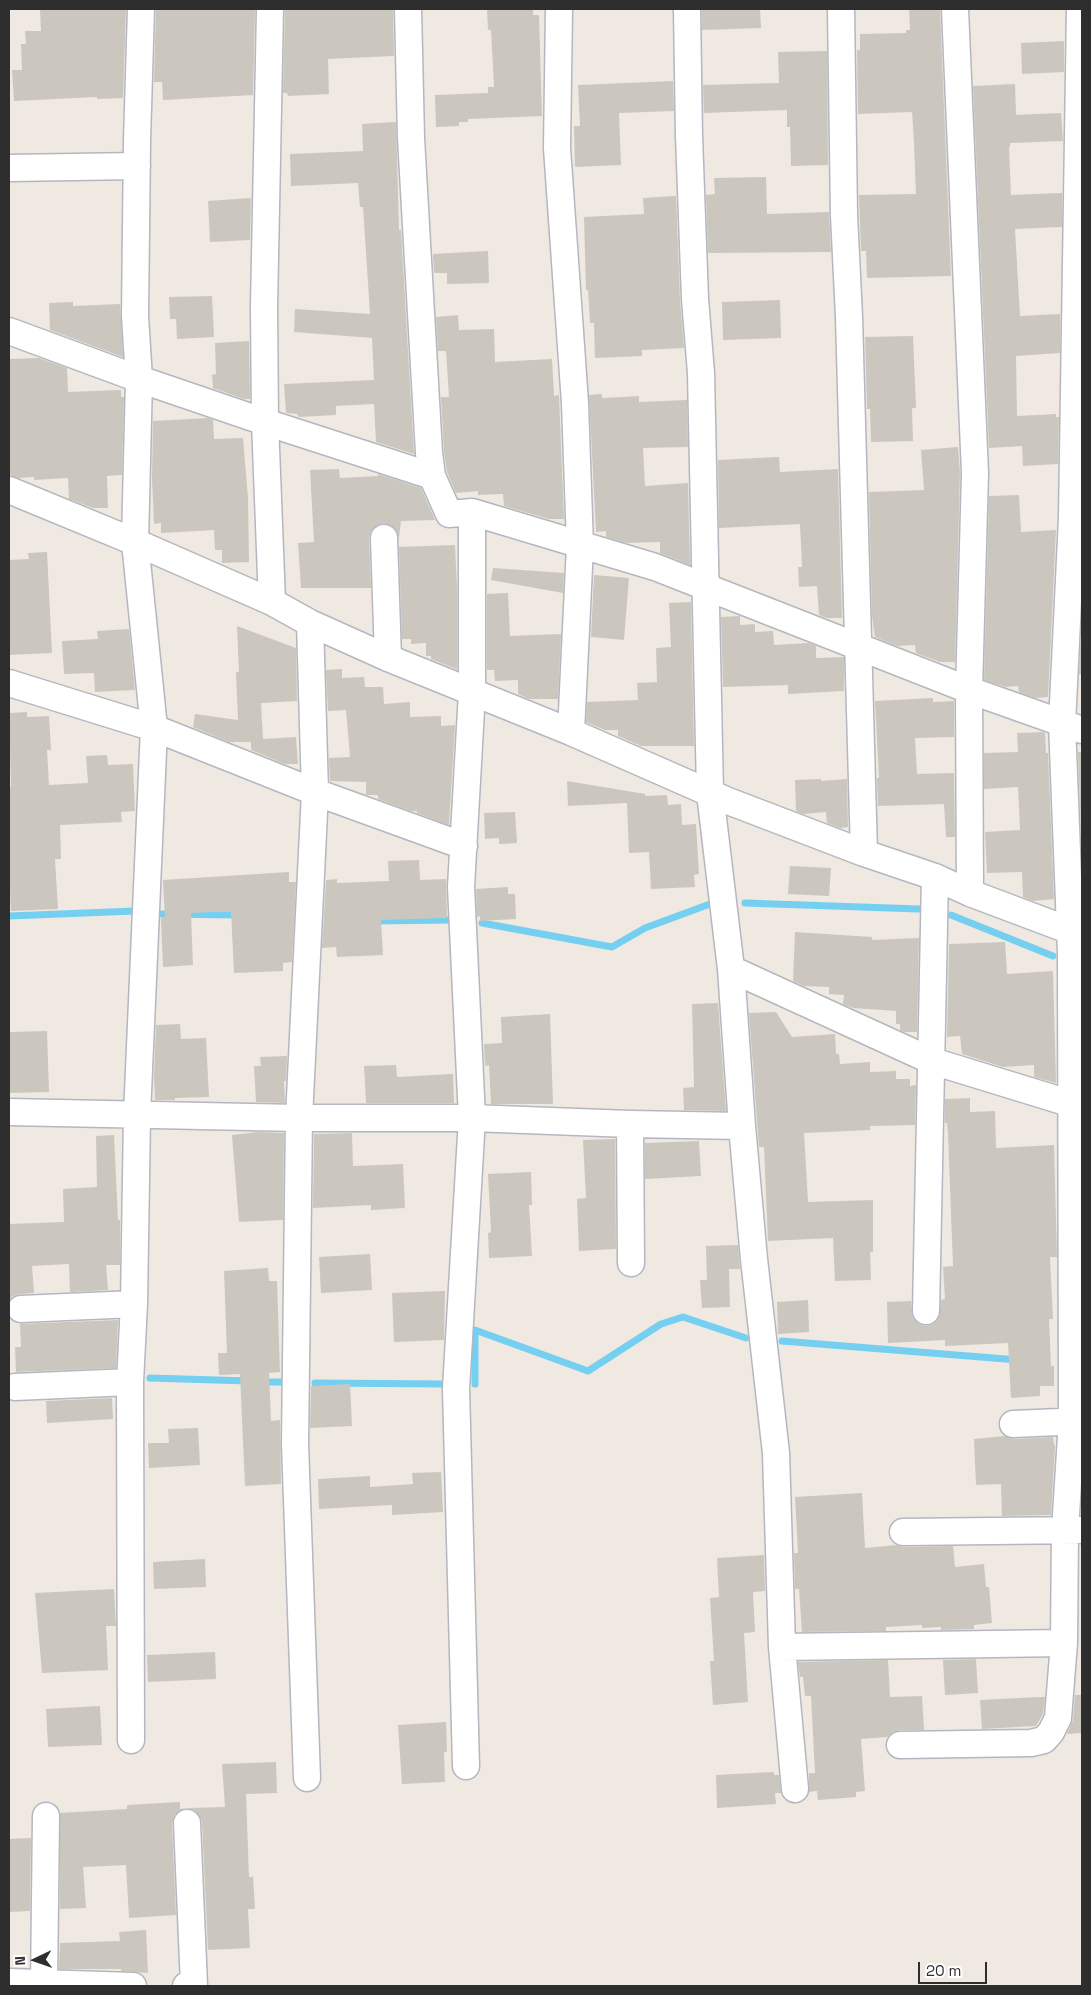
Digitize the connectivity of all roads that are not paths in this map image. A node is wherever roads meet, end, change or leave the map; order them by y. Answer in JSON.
{"nodes":[{"id":1,"x":142,"y":9,"type":"edge"},
{"id":2,"x":270,"y":9,"type":"edge"},
{"id":3,"x":408,"y":9,"type":"edge"},
{"id":4,"x":559,"y":9,"type":"edge"},
{"id":5,"x":687,"y":9,"type":"edge"},
{"id":6,"x":841,"y":9,"type":"edge"},
{"id":7,"x":955,"y":9,"type":"edge"},
{"id":8,"x":1080,"y":9,"type":"edge"},
{"id":9,"x":137,"y":166,"type":"junction"},
{"id":10,"x":9,"y":168,"type":"edge"},
{"id":11,"x":9,"y":331,"type":"edge"},
{"id":12,"x":139,"y":379,"type":"junction"},
{"id":13,"x":265,"y":422,"type":"junction"},
{"id":14,"x":432,"y":476,"type":"junction"},
{"id":15,"x":9,"y":490,"type":"edge"},
{"id":16,"x":472,"y":512,"type":"junction"},
{"id":17,"x":384,"y":538,"type":"dead end"},
{"id":18,"x":135,"y":542,"type":"junction"},
{"id":19,"x":580,"y":546,"type":"junction"},
{"id":20,"x":706,"y":588,"type":"junction"},
{"id":21,"x":272,"y":602,"type":"junction"},
{"id":22,"x":310,"y":623,"type":"junction"},
{"id":23,"x":858,"y":647,"type":"junction"},
{"id":24,"x":388,"y":658,"type":"junction"},
{"id":25,"x":9,"y":683,"type":"edge"},
{"id":26,"x":968,"y":690,"type":"junction"},
{"id":27,"x":472,"y":692,"type":"junction"},
{"id":28,"x":1072,"y":727,"type":"edge"},
{"id":29,"x":154,"y":728,"type":"junction"},
{"id":30,"x":571,"y":732,"type":"junction"},
{"id":31,"x":315,"y":792,"type":"junction"},
{"id":32,"x":710,"y":793,"type":"junction"},
{"id":33,"x":464,"y":846,"type":"junction"},
{"id":34,"x":864,"y":853,"type":"junction"},
{"id":35,"x":935,"y":877,"type":"junction"},
{"id":36,"x":970,"y":893,"type":"junction"},
{"id":37,"x":1075,"y":946,"type":"edge"},
{"id":38,"x":731,"y":969,"type":"junction"},
{"id":39,"x":932,"y":1061,"type":"junction"},
{"id":40,"x":1077,"y":1105,"type":"edge"},
{"id":41,"x":9,"y":1112,"type":"edge"},
{"id":42,"x":137,"y":1115,"type":"junction"},
{"id":43,"x":299,"y":1118,"type":"junction"},
{"id":44,"x":472,"y":1118,"type":"junction"},
{"id":45,"x":630,"y":1124,"type":"junction"},
{"id":46,"x":742,"y":1126,"type":"junction"},
{"id":47,"x":631,"y":1263,"type":"dead end"},
{"id":48,"x":134,"y":1304,"type":"junction"},
{"id":49,"x":21,"y":1309,"type":"dead end"},
{"id":50,"x":926,"y":1311,"type":"dead end"},
{"id":51,"x":130,"y":1382,"type":"junction"},
{"id":52,"x":15,"y":1387,"type":"dead end"},
{"id":53,"x":1077,"y":1421,"type":"edge"},
{"id":54,"x":1013,"y":1424,"type":"dead end"},
{"id":55,"x":1074,"y":1530,"type":"edge"},
{"id":56,"x":903,"y":1532,"type":"dead end"},
{"id":57,"x":1064,"y":1643,"type":"junction"},
{"id":58,"x":782,"y":1647,"type":"junction"},
{"id":59,"x":131,"y":1740,"type":"dead end"},
{"id":60,"x":900,"y":1745,"type":"dead end"},
{"id":61,"x":466,"y":1766,"type":"dead end"},
{"id":62,"x":307,"y":1778,"type":"dead end"},
{"id":63,"x":795,"y":1789,"type":"dead end"},
{"id":64,"x":46,"y":1816,"type":"dead end"},
{"id":65,"x":187,"y":1823,"type":"dead end"},
{"id":66,"x":9,"y":1982,"type":"edge"},
{"id":67,"x":44,"y":1984,"type":"edge"},
{"id":68,"x":133,"y":1986,"type":"edge"},
{"id":69,"x":186,"y":1986,"type":"edge"}],
"edges":[{"from":1,"to":9,"type":"street"},
{"from":2,"to":13,"type":"street"},
{"from":3,"to":14,"type":"street"},
{"from":4,"to":19,"type":"street"},
{"from":5,"to":20,"type":"street"},
{"from":6,"to":23,"type":"street"},
{"from":7,"to":26,"type":"street"},
{"from":8,"to":28,"type":"street"},
{"from":9,"to":10,"type":"street"},
{"from":9,"to":12,"type":"street"},
{"from":11,"to":12,"type":"street"},
{"from":12,"to":13,"type":"street"},
{"from":12,"to":18,"type":"street"},
{"from":13,"to":14,"type":"street"},
{"from":13,"to":21,"type":"street"},
{"from":14,"to":16,"type":"street"},
{"from":15,"to":18,"type":"street"},
{"from":16,"to":19,"type":"street"},
{"from":16,"to":27,"type":"street"},
{"from":17,"to":24,"type":"street"},
{"from":18,"to":21,"type":"street"},
{"from":18,"to":29,"type":"street"},
{"from":19,"to":20,"type":"street"},
{"from":19,"to":30,"type":"street"},
{"from":20,"to":23,"type":"street"},
{"from":20,"to":32,"type":"street"},
{"from":21,"to":22,"type":"street"},
{"from":22,"to":24,"type":"street"},
{"from":22,"to":31,"type":"street"},
{"from":23,"to":26,"type":"street"},
{"from":23,"to":34,"type":"street"},
{"from":24,"to":27,"type":"street"},
{"from":25,"to":29,"type":"street"},
{"from":26,"to":28,"type":"street"},
{"from":26,"to":36,"type":"street"},
{"from":27,"to":30,"type":"street"},
{"from":27,"to":33,"type":"street"},
{"from":28,"to":37,"type":"street"},
{"from":29,"to":31,"type":"street"},
{"from":29,"to":42,"type":"street"},
{"from":30,"to":32,"type":"street"},
{"from":31,"to":33,"type":"street"},
{"from":31,"to":43,"type":"street"},
{"from":32,"to":34,"type":"street"},
{"from":32,"to":38,"type":"street"},
{"from":33,"to":44,"type":"street"},
{"from":34,"to":35,"type":"street"},
{"from":35,"to":36,"type":"street"},
{"from":35,"to":39,"type":"street"},
{"from":36,"to":37,"type":"street"},
{"from":37,"to":40,"type":"street"},
{"from":38,"to":39,"type":"street"},
{"from":38,"to":46,"type":"street"},
{"from":39,"to":40,"type":"street"},
{"from":39,"to":50,"type":"street"},
{"from":40,"to":53,"type":"street"},
{"from":41,"to":42,"type":"street"},
{"from":42,"to":43,"type":"street"},
{"from":42,"to":48,"type":"street"},
{"from":43,"to":44,"type":"street"},
{"from":43,"to":62,"type":"street"},
{"from":44,"to":45,"type":"street"},
{"from":44,"to":61,"type":"street"},
{"from":45,"to":46,"type":"street"},
{"from":45,"to":47,"type":"street"},
{"from":46,"to":58,"type":"street"},
{"from":48,"to":49,"type":"street"},
{"from":48,"to":51,"type":"street"},
{"from":51,"to":52,"type":"street"},
{"from":51,"to":59,"type":"street"},
{"from":53,"to":54,"type":"street"},
{"from":53,"to":55,"type":"street"},
{"from":55,"to":56,"type":"street"},
{"from":55,"to":57,"type":"street"},
{"from":57,"to":58,"type":"street"},
{"from":57,"to":60,"type":"street"},
{"from":58,"to":63,"type":"street"},
{"from":64,"to":67,"type":"street"},
{"from":65,"to":69,"type":"street"},
{"from":66,"to":67,"type":"street"},
{"from":67,"to":68,"type":"street"}]}
